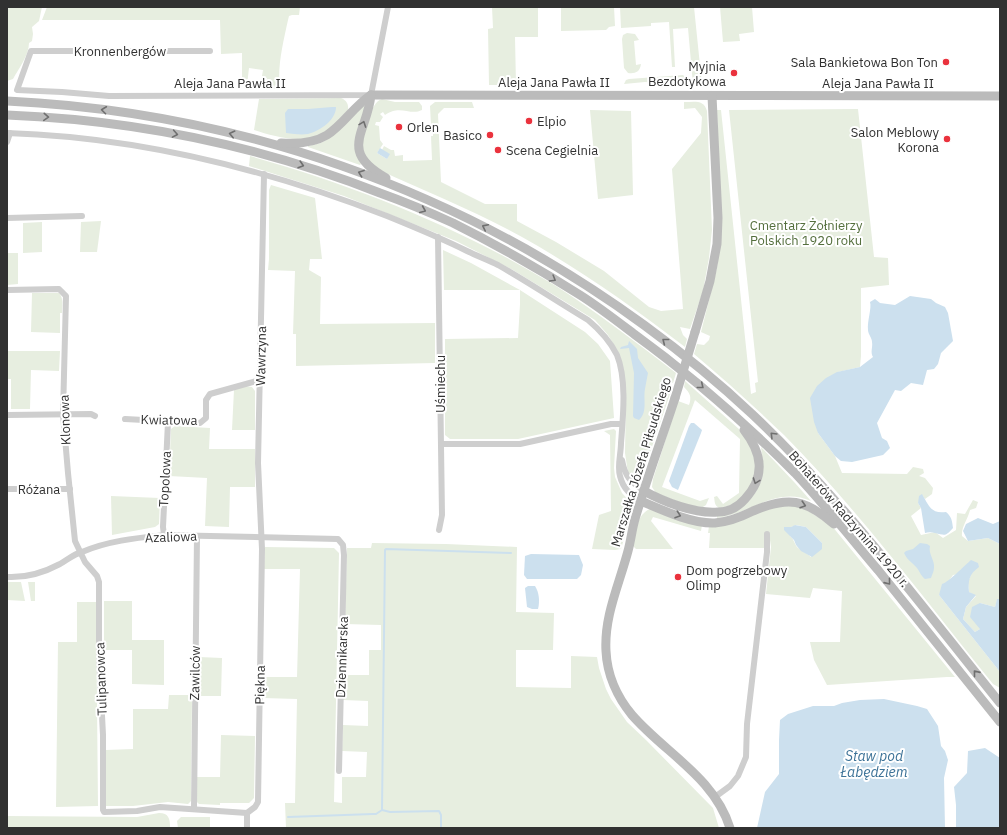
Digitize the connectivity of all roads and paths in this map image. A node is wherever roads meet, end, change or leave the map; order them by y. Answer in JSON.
{"nodes":[{"id":1,"x":388,"y":7,"type":"edge"},
{"id":2,"x":210,"y":51,"type":"dead end"},
{"id":3,"x":17,"y":90,"type":"joint"},
{"id":4,"x":371,"y":95,"type":"junction"},
{"id":5,"x":712,"y":96,"type":"junction"},
{"id":6,"x":1000,"y":96,"type":"edge"},
{"id":7,"x":7,"y":102,"type":"edge"},
{"id":8,"x":7,"y":115,"type":"edge"},
{"id":9,"x":9,"y":133,"type":"edge"},
{"id":10,"x":7,"y":142,"type":"edge"},
{"id":11,"x":269,"y":143,"type":"junction"},
{"id":12,"x":264,"y":174,"type":"junction"},
{"id":13,"x":411,"y":192,"type":"junction"},
{"id":14,"x":82,"y":216,"type":"dead end"},
{"id":15,"x":7,"y":218,"type":"edge"},
{"id":16,"x":438,"y":237,"type":"junction"},
{"id":17,"x":7,"y":290,"type":"edge"},
{"id":18,"x":260,"y":380,"type":"junction"},
{"id":19,"x":718,"y":400,"type":"junction"},
{"id":20,"x":63,"y":414,"type":"junction"},
{"id":21,"x":7,"y":415,"type":"edge"},
{"id":22,"x":95,"y":416,"type":"dead end"},
{"id":23,"x":125,"y":419,"type":"dead end"},
{"id":24,"x":168,"y":422,"type":"junction"},
{"id":25,"x":622,"y":424,"type":"junction"},
{"id":26,"x":441,"y":444,"type":"junction"},
{"id":27,"x":621,"y":454,"type":"junction"},
{"id":28,"x":7,"y":489,"type":"edge"},
{"id":29,"x":70,"y":489,"type":"junction"},
{"id":30,"x":644,"y":491,"type":"junction"},
{"id":31,"x":641,"y":501,"type":"junction"},
{"id":32,"x":439,"y":530,"type":"dead end"},
{"id":33,"x":767,"y":534,"type":"dead end"},
{"id":34,"x":164,"y":535,"type":"junction"},
{"id":35,"x":197,"y":536,"type":"junction"},
{"id":36,"x":261,"y":538,"type":"junction"},
{"id":37,"x":854,"y":541,"type":"junction"},
{"id":38,"x":342,"y":542,"type":"joint"},
{"id":39,"x":80,"y":552,"type":"junction"},
{"id":40,"x":7,"y":577,"type":"edge"},
{"id":41,"x":1000,"y":703,"type":"edge"},
{"id":42,"x":1000,"y":722,"type":"edge"},
{"id":43,"x":339,"y":772,"type":"dead end"},
{"id":44,"x":715,"y":797,"type":"junction"},
{"id":45,"x":194,"y":809,"type":"junction"},
{"id":46,"x":247,"y":813,"type":"junction"},
{"id":47,"x":247,"y":828,"type":"edge"},
{"id":48,"x":730,"y":828,"type":"edge"}],
"edges":[{"from":1,"to":4,"type":"street"},
{"from":2,"to":3,"type":"street","name":"Kronnenbergów"},
{"from":3,"to":4,"type":"street","name":"Aleja Jana Pawła II"},
{"from":4,"to":5,"type":"main road","name":"Aleja Jana Pawła II"},
{"from":4,"to":11,"type":"main road"},
{"from":13,"to":4,"type":"main road","one_way":true},
{"from":5,"to":6,"type":"main road","name":"Aleja Jana Pawła II"},
{"from":5,"to":30,"type":"main road","name":"Marszałka Józefa Piłsudskiego","bridge":true},
{"from":11,"to":7,"type":"main road","one_way":true},
{"from":8,"to":19,"type":"main road","name":"Bohaterów Radzymina 1920 r.","one_way":true},
{"from":9,"to":10,"type":"street"},
{"from":9,"to":12,"type":"street"},
{"from":13,"to":11,"type":"main road","one_way":true},
{"from":12,"to":16,"type":"street"},
{"from":12,"to":18,"type":"street","name":"Wawrzyna"},
{"from":41,"to":13,"type":"main road","name":"Bohaterów Radzymina 1920 r.","one_way":true},
{"from":14,"to":15,"type":"street"},
{"from":16,"to":25,"type":"street"},
{"from":16,"to":26,"type":"street","name":"Uśmiechu"},
{"from":17,"to":20,"type":"street","name":"Klonowa"},
{"from":18,"to":24,"type":"street","name":"Kwiatowa"},
{"from":18,"to":36,"type":"street","name":"Wawrzyna"},
{"from":19,"to":30,"type":"main road","one_way":true},
{"from":19,"to":37,"type":"main road","name":"Bohaterów Radzymina 1920 r."},
{"from":20,"to":21,"type":"street"},
{"from":20,"to":22,"type":"street"},
{"from":20,"to":29,"type":"street","name":"Klonowa"},
{"from":23,"to":24,"type":"street","name":"Kwiatowa"},
{"from":24,"to":34,"type":"street","name":"Topolowa"},
{"from":25,"to":26,"type":"street"},
{"from":25,"to":27,"type":"street"},
{"from":26,"to":32,"type":"street","name":"Uśmiechu"},
{"from":27,"to":30,"type":"street"},
{"from":27,"to":31,"type":"street"},
{"from":28,"to":29,"type":"street","name":"Różana"},
{"from":29,"to":39,"type":"street","name":"Klonowa"},
{"from":30,"to":31,"type":"main road","name":"Marszałka Józefa Piłsudskiego"},
{"from":31,"to":37,"type":"main road","one_way":true},
{"from":31,"to":44,"type":"main road","name":"Marszałka Józefa Piłsudskiego"},
{"from":33,"to":44,"type":"street"},
{"from":34,"to":35,"type":"street","name":"Azaliowa"},
{"from":34,"to":39,"type":"street","name":"Azaliowa"},
{"from":35,"to":36,"type":"street","name":"Azaliowa"},
{"from":35,"to":45,"type":"street","name":"Zawilców"},
{"from":36,"to":38,"type":"street","name":"Azaliowa"},
{"from":36,"to":46,"type":"street","name":"Piękna"},
{"from":37,"to":42,"type":"main road","name":"Bohaterów Radzymina 1920 r.","one_way":true},
{"from":38,"to":43,"type":"street","name":"Dziennikarska"},
{"from":39,"to":40,"type":"street","name":"Azaliowa"},
{"from":39,"to":45,"type":"street","name":"Tulipanowca"},
{"from":44,"to":48,"type":"main road","name":"Marszałka Józefa Piłsudskiego"},
{"from":45,"to":46,"type":"street"},
{"from":46,"to":47,"type":"street"}]}
